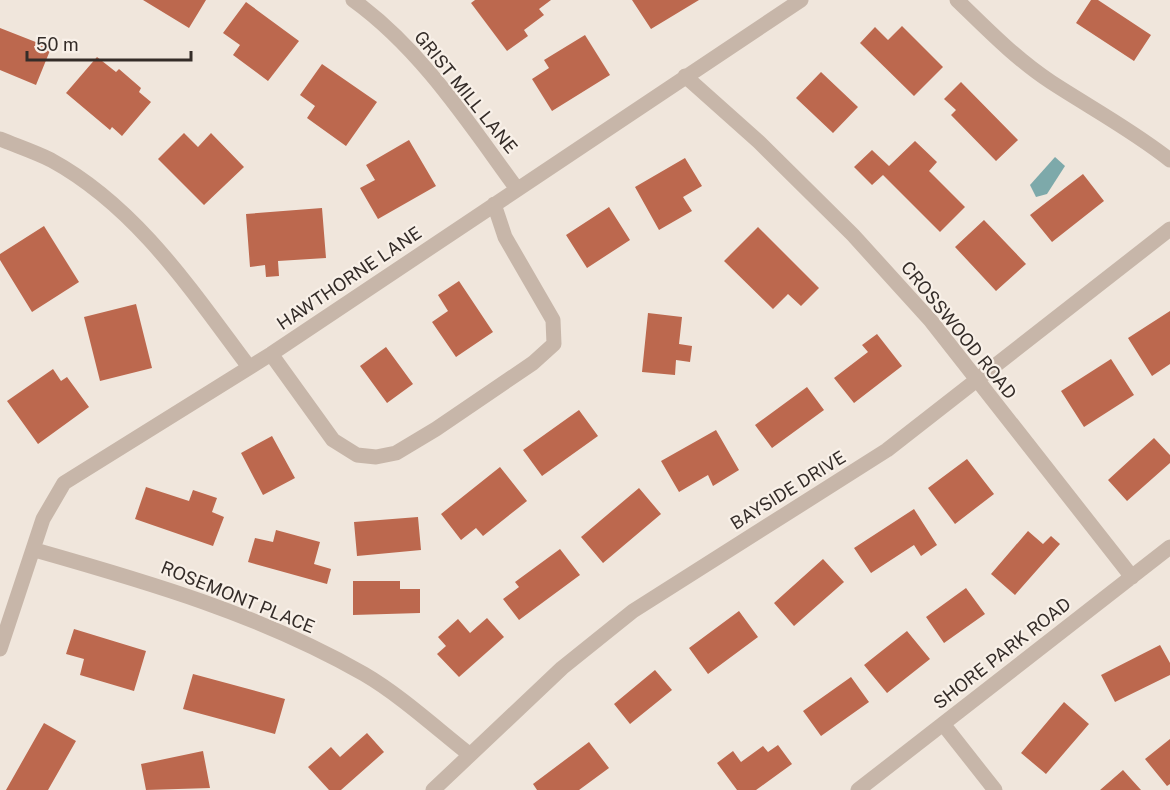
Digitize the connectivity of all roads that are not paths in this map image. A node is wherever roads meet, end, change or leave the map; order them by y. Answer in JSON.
{"nodes":[{"id":1,"x":353,"y":0,"type":"edge"},
{"id":2,"x":801,"y":0,"type":"edge"},
{"id":3,"x":957,"y":0,"type":"edge"},
{"id":4,"x":685,"y":76,"type":"junction"},
{"id":5,"x":0,"y":139,"type":"edge"},
{"id":6,"x":1170,"y":160,"type":"edge"},
{"id":7,"x":517,"y":189,"type":"junction"},
{"id":8,"x":494,"y":204,"type":"junction"},
{"id":9,"x":1170,"y":229,"type":"edge"},
{"id":10,"x":271,"y":354,"type":"junction"},
{"id":11,"x":249,"y":367,"type":"junction"},
{"id":12,"x":976,"y":381,"type":"junction"},
{"id":13,"x":1170,"y":548,"type":"edge"},
{"id":14,"x":35,"y":549,"type":"junction"},
{"id":15,"x":1132,"y":577,"type":"junction"},
{"id":16,"x":0,"y":649,"type":"edge"},
{"id":17,"x":943,"y":724,"type":"junction"},
{"id":18,"x":470,"y":754,"type":"junction"},
{"id":19,"x":433,"y":790,"type":"edge"},
{"id":20,"x":858,"y":790,"type":"edge"},
{"id":21,"x":995,"y":790,"type":"edge"}],
"edges":[{"from":1,"to":7,"type":"street","name":"GRIST MILL LANE"},
{"from":2,"to":4,"type":"street","name":"HAWTHORNE LANE"},
{"from":3,"to":6,"type":"street"},
{"from":4,"to":7,"type":"street","name":"HAWTHORNE LANE"},
{"from":4,"to":12,"type":"street","name":"CROSSWOOD ROAD"},
{"from":5,"to":11,"type":"street"},
{"from":7,"to":8,"type":"street","name":"HAWTHORNE LANE"},
{"from":8,"to":10,"type":"street","name":"HAWTHORNE LANE"},
{"from":8,"to":10,"type":"street"},
{"from":9,"to":12,"type":"street","name":"BAYSIDE DRIVE"},
{"from":10,"to":11,"type":"street","name":"HAWTHORNE LANE"},
{"from":11,"to":14,"type":"street","name":"HAWTHORNE LANE"},
{"from":12,"to":15,"type":"street","name":"CROSSWOOD ROAD"},
{"from":12,"to":18,"type":"street","name":"BAYSIDE DRIVE"},
{"from":13,"to":15,"type":"street","name":"SHORE PARK ROAD"},
{"from":14,"to":16,"type":"street","name":"HAWTHORNE LANE"},
{"from":14,"to":18,"type":"street","name":"ROSEMONT PLACE"},
{"from":15,"to":17,"type":"street","name":"SHORE PARK ROAD"},
{"from":17,"to":20,"type":"street","name":"SHORE PARK ROAD"},
{"from":17,"to":21,"type":"street"},
{"from":18,"to":19,"type":"street","name":"BAYSIDE DRIVE"}]}
